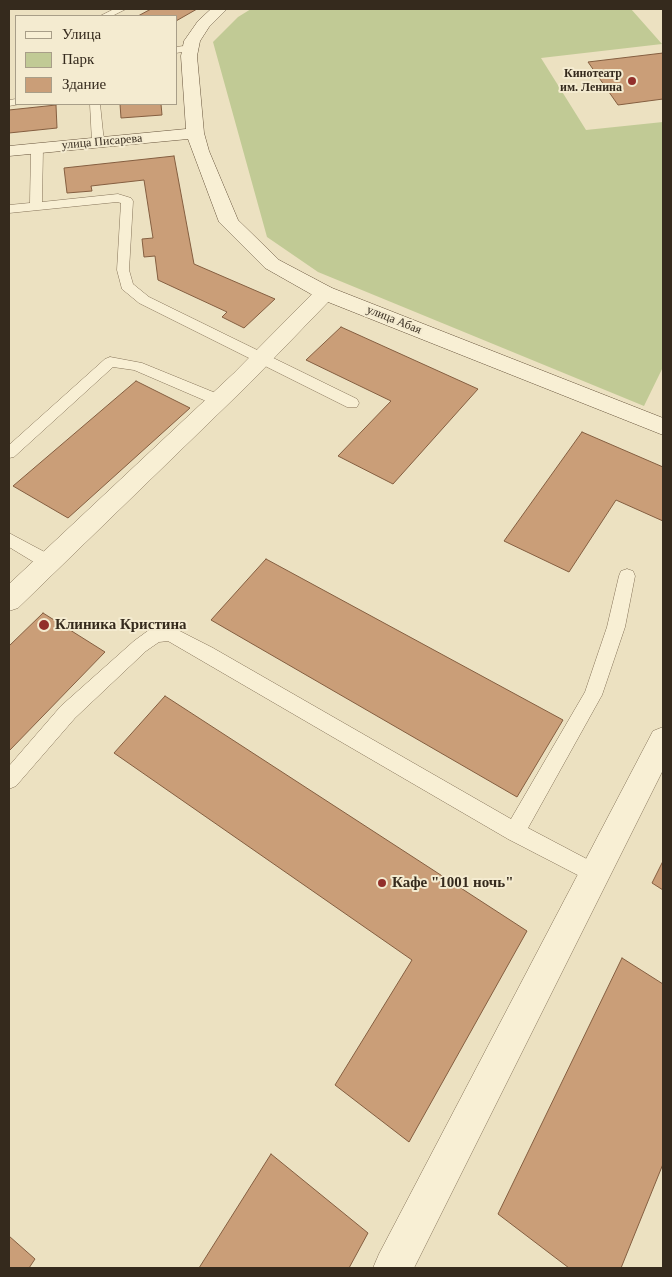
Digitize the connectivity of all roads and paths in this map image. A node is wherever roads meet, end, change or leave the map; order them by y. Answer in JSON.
{"nodes":[{"id":1,"x":120,"y":9,"type":"edge"},
{"id":2,"x":220,"y":9,"type":"edge"},
{"id":3,"x":107,"y":15,"type":"edge"},
{"id":4,"x":184,"y":49,"type":"edge"},
{"id":5,"x":96,"y":105,"type":"edge"},
{"id":6,"x":195,"y":133,"type":"junction"},
{"id":7,"x":98,"y":142,"type":"junction"},
{"id":8,"x":37,"y":148,"type":"junction"},
{"id":9,"x":9,"y":151,"type":"edge"},
{"id":10,"x":36,"y":206,"type":"junction"},
{"id":11,"x":9,"y":209,"type":"edge"},
{"id":12,"x":325,"y":293,"type":"junction"},
{"id":13,"x":260,"y":359,"type":"junction"},
{"id":14,"x":218,"y":400,"type":"junction"},
{"id":15,"x":352,"y":403,"type":"dead end"},
{"id":16,"x":663,"y":427,"type":"edge"},
{"id":17,"x":9,"y":453,"type":"edge"},
{"id":18,"x":9,"y":539,"type":"edge"},
{"id":19,"x":48,"y":562,"type":"junction"},
{"id":20,"x":627,"y":576,"type":"dead end"},
{"id":21,"x":9,"y":600,"type":"edge"},
{"id":22,"x":663,"y":740,"type":"edge"},
{"id":23,"x":9,"y":780,"type":"edge"},
{"id":24,"x":515,"y":832,"type":"junction"},
{"id":25,"x":595,"y":874,"type":"junction"},
{"id":26,"x":393,"y":1268,"type":"edge"}],
"edges":[{"from":1,"to":3,"type":"lane"},
{"from":2,"to":4,"type":"street"},
{"from":4,"to":6,"type":"street","name":"улица Абая"},
{"from":5,"to":7,"type":"lane"},
{"from":6,"to":7,"type":"street","name":"улица Писарева"},
{"from":6,"to":12,"type":"street","name":"улица Абая"},
{"from":7,"to":8,"type":"street","name":"улица Писарева"},
{"from":8,"to":9,"type":"street","name":"улица Писарева"},
{"from":8,"to":10,"type":"lane"},
{"from":10,"to":11,"type":"lane"},
{"from":10,"to":13,"type":"lane"},
{"from":12,"to":13,"type":"street"},
{"from":12,"to":16,"type":"street","name":"улица Абая"},
{"from":13,"to":14,"type":"street"},
{"from":13,"to":15,"type":"lane"},
{"from":14,"to":17,"type":"lane"},
{"from":14,"to":19,"type":"street"},
{"from":18,"to":19,"type":"lane"},
{"from":19,"to":21,"type":"street"},
{"from":20,"to":24,"type":"lane"},
{"from":22,"to":25,"type":"street"},
{"from":23,"to":24,"type":"lane"},
{"from":24,"to":25,"type":"lane"},
{"from":25,"to":26,"type":"street"}]}
